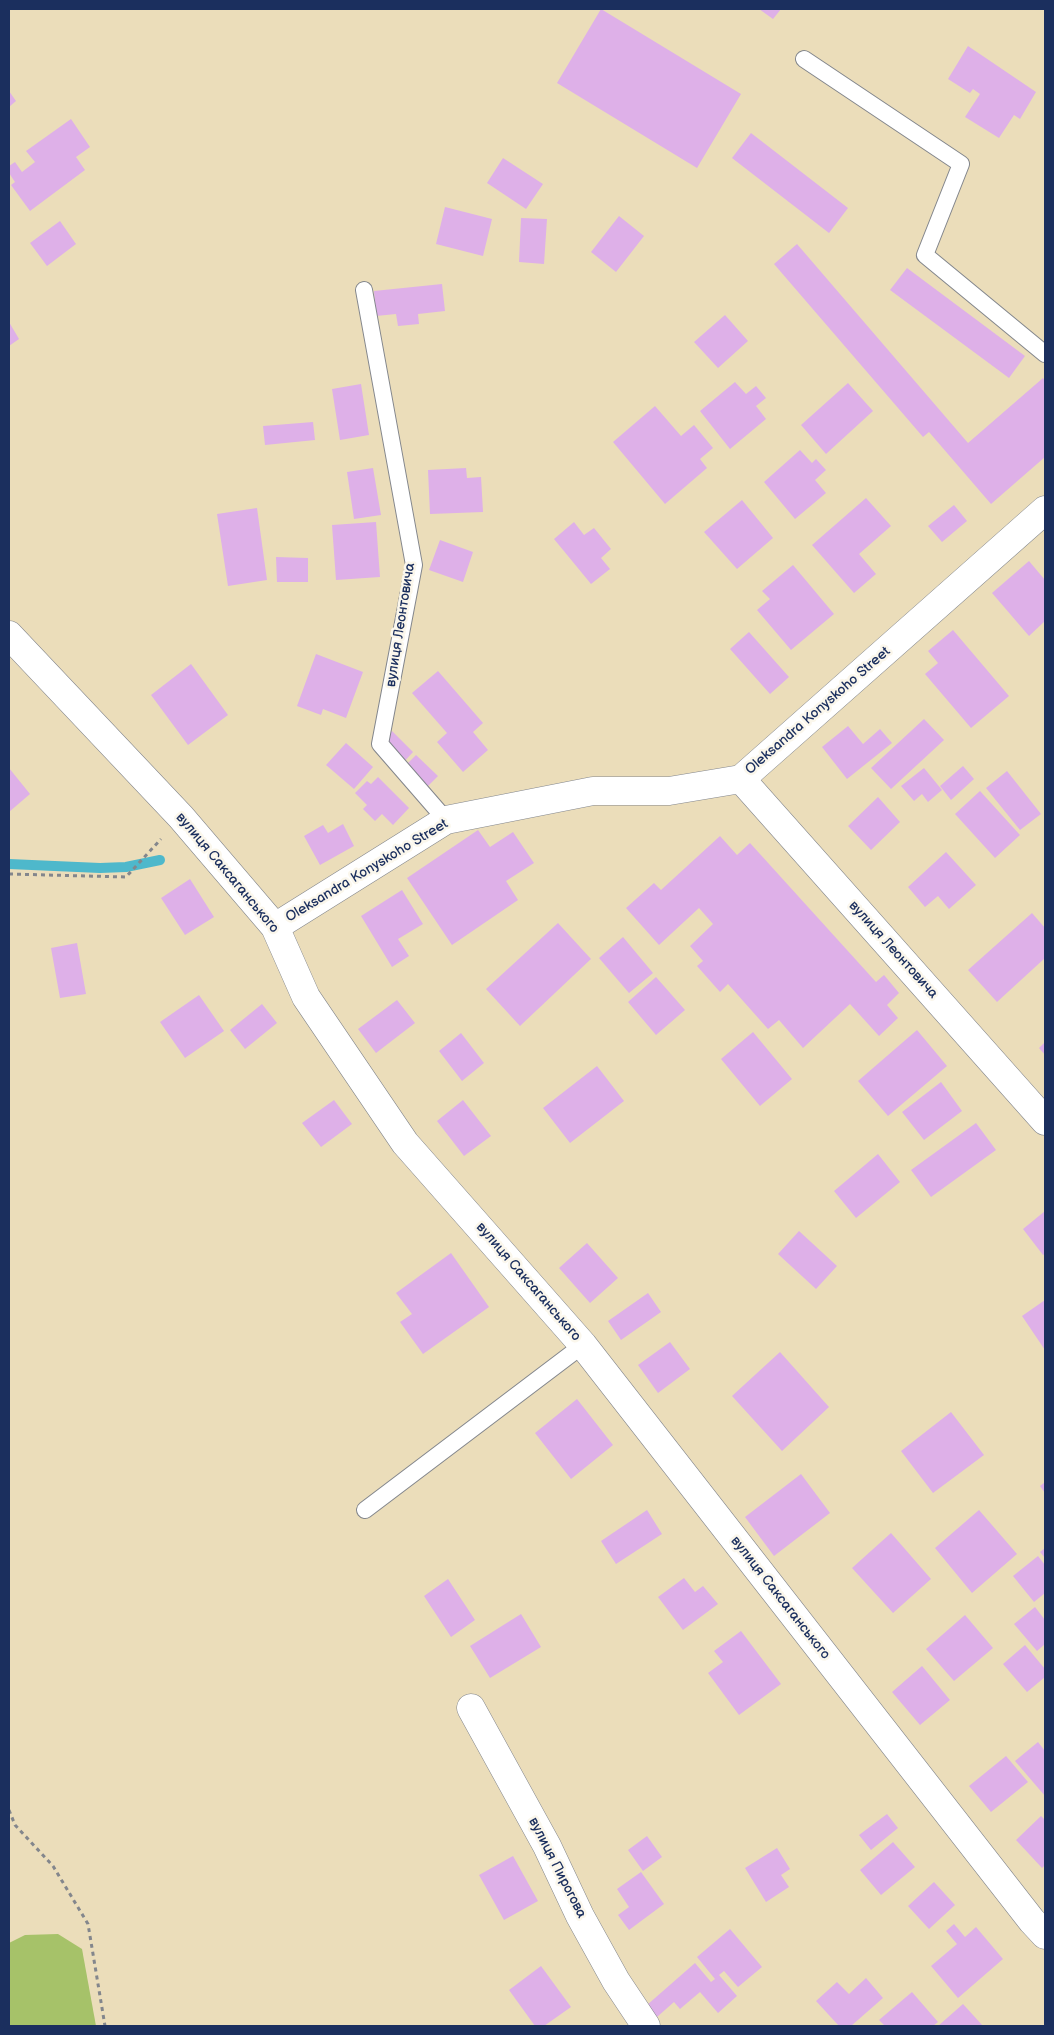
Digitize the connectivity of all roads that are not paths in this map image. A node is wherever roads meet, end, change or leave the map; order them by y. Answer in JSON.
{"nodes":[{"id":1,"x":804,"y":59,"type":"dead end"},
{"id":2,"x":364,"y":290,"type":"dead end"},
{"id":3,"x":1045,"y":354,"type":"edge"},
{"id":4,"x":1045,"y":510,"type":"edge"},
{"id":5,"x":9,"y":635,"type":"edge"},
{"id":6,"x":741,"y":779,"type":"junction"},
{"id":7,"x":446,"y":820,"type":"junction"},
{"id":8,"x":275,"y":927,"type":"junction"},
{"id":9,"x":1045,"y":1121,"type":"edge"},
{"id":10,"x":583,"y":1345,"type":"junction"},
{"id":11,"x":365,"y":1510,"type":"dead end"},
{"id":12,"x":471,"y":1708,"type":"dead end"},
{"id":13,"x":1041,"y":1921,"type":"edge"},
{"id":14,"x":646,"y":2026,"type":"edge"}],
"edges":[{"from":1,"to":3,"type":"lane"},
{"from":2,"to":7,"type":"lane","name":"вулиця Леонтовича"},
{"from":4,"to":6,"type":"street","name":"Oleksandra Konyskoho Street"},
{"from":5,"to":8,"type":"street","name":"вулиця Саксаганського"},
{"from":6,"to":7,"type":"street","name":"Oleksandra Konyskoho Street"},
{"from":6,"to":9,"type":"street","name":"вулиця Леонтовича"},
{"from":7,"to":8,"type":"street","name":"Oleksandra Konyskoho Street"},
{"from":8,"to":10,"type":"street","name":"вулиця Саксаганського"},
{"from":10,"to":11,"type":"lane"},
{"from":10,"to":13,"type":"street","name":"вулиця Саксаганського"},
{"from":12,"to":14,"type":"street","name":"вулиця Пирогова"}]}
